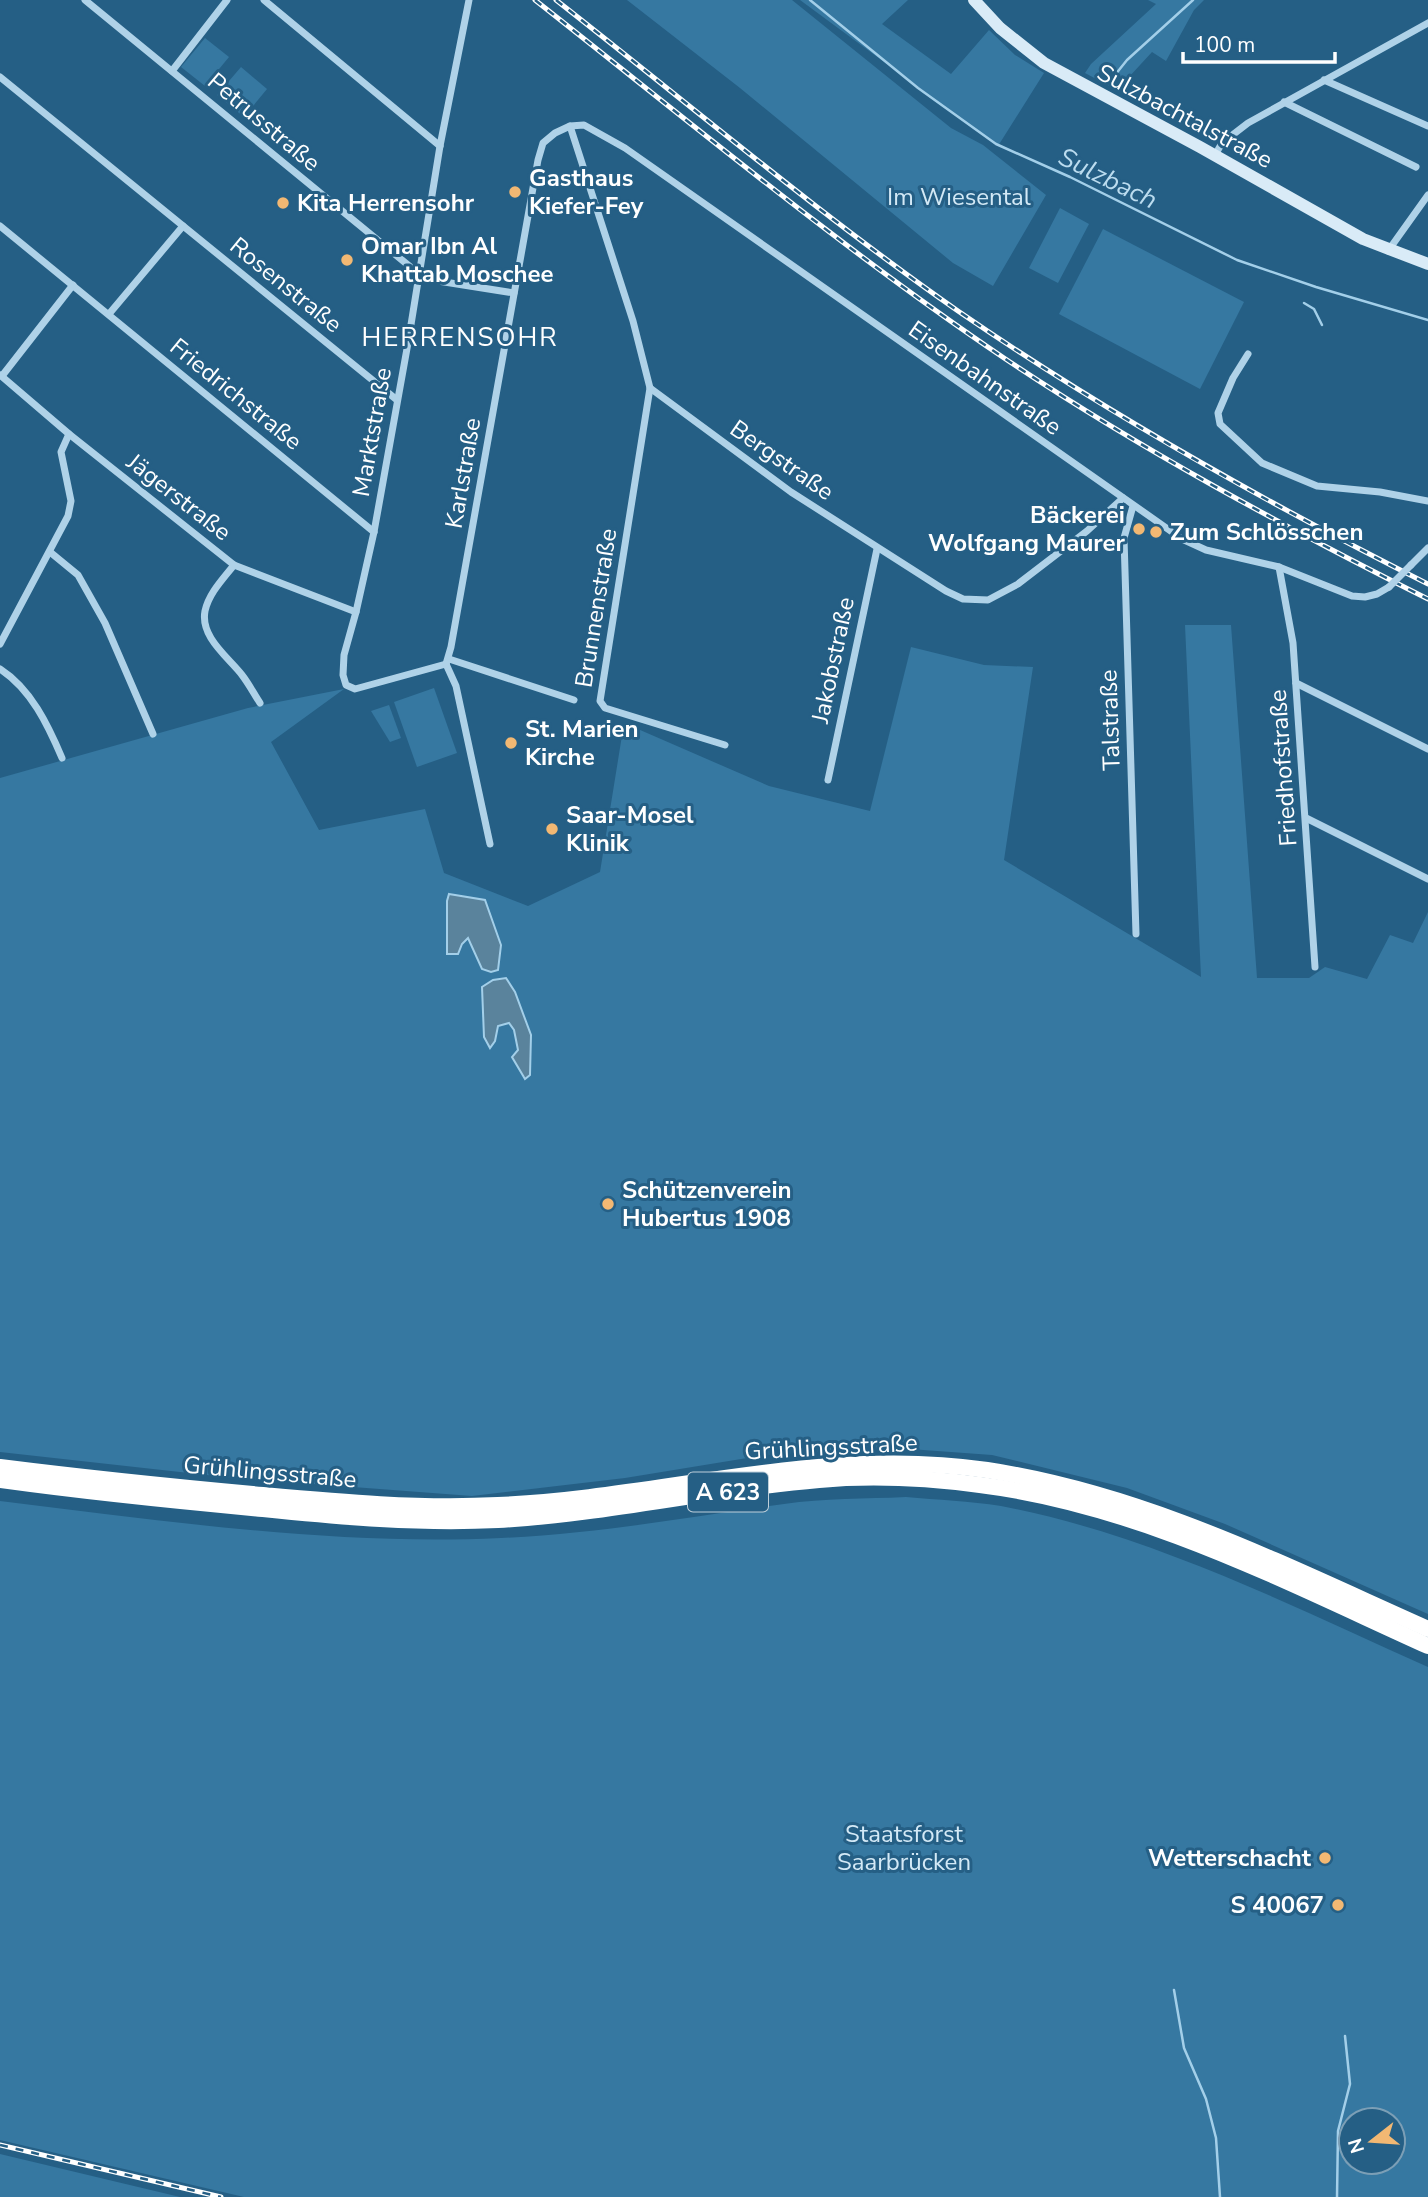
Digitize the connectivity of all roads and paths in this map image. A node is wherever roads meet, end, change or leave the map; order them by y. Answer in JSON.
{"nodes":[{"id":1,"x":85,"y":0,"type":"edge"},
{"id":2,"x":227,"y":0,"type":"edge"},
{"id":3,"x":264,"y":0,"type":"edge"},
{"id":4,"x":469,"y":0,"type":"edge"},
{"id":5,"x":974,"y":0,"type":"edge"},
{"id":6,"x":1428,"y":23,"type":"edge"},
{"id":7,"x":172,"y":71,"type":"junction"},
{"id":8,"x":0,"y":77,"type":"edge"},
{"id":9,"x":1324,"y":80,"type":"junction"},
{"id":10,"x":1284,"y":103,"type":"junction"},
{"id":11,"x":584,"y":125,"type":"joint"},
{"id":12,"x":570,"y":127,"type":"junction"},
{"id":13,"x":1428,"y":127,"type":"edge"},
{"id":14,"x":440,"y":146,"type":"junction"},
{"id":15,"x":1215,"y":155,"type":"junction"},
{"id":16,"x":1416,"y":167,"type":"dead end"},
{"id":17,"x":1428,"y":195,"type":"edge"},
{"id":18,"x":0,"y":226,"type":"edge"},
{"id":19,"x":183,"y":226,"type":"junction"},
{"id":20,"x":1388,"y":251,"type":"junction"},
{"id":21,"x":1428,"y":264,"type":"edge"},
{"id":22,"x":419,"y":274,"type":"junction"},
{"id":23,"x":73,"y":285,"type":"junction"},
{"id":24,"x":514,"y":293,"type":"junction"},
{"id":25,"x":109,"y":314,"type":"junction"},
{"id":26,"x":1248,"y":354,"type":"dead end"},
{"id":27,"x":1,"y":375,"type":"edge"},
{"id":28,"x":650,"y":388,"type":"junction"},
{"id":29,"x":397,"y":400,"type":"junction"},
{"id":30,"x":69,"y":434,"type":"junction"},
{"id":31,"x":1122,"y":498,"type":"junction"},
{"id":32,"x":1428,"y":501,"type":"edge"},
{"id":33,"x":1133,"y":506,"type":"junction"},
{"id":34,"x":374,"y":532,"type":"junction"},
{"id":35,"x":1428,"y":548,"type":"edge"},
{"id":36,"x":877,"y":549,"type":"junction"},
{"id":37,"x":50,"y":552,"type":"junction"},
{"id":38,"x":234,"y":565,"type":"junction"},
{"id":39,"x":1279,"y":566,"type":"junction"},
{"id":40,"x":356,"y":612,"type":"junction"},
{"id":41,"x":0,"y":644,"type":"edge"},
{"id":42,"x":447,"y":662,"type":"junction"},
{"id":43,"x":0,"y":669,"type":"edge"},
{"id":44,"x":1296,"y":683,"type":"junction"},
{"id":45,"x":574,"y":700,"type":"dead end"},
{"id":46,"x":260,"y":703,"type":"dead end"},
{"id":47,"x":153,"y":734,"type":"dead end"},
{"id":48,"x":725,"y":745,"type":"dead end"},
{"id":49,"x":1428,"y":749,"type":"edge"},
{"id":50,"x":62,"y":758,"type":"dead end"},
{"id":51,"x":828,"y":780,"type":"dead end"},
{"id":52,"x":1306,"y":818,"type":"junction"},
{"id":53,"x":491,"y":844,"type":"dead end"},
{"id":54,"x":1428,"y":878,"type":"edge"},
{"id":55,"x":1136,"y":934,"type":"dead end"},
{"id":56,"x":1315,"y":967,"type":"dead end"},
{"id":57,"x":0,"y":1467,"type":"edge"},
{"id":58,"x":0,"y":1480,"type":"edge"},
{"id":59,"x":1428,"y":1629,"type":"edge"},
{"id":60,"x":1428,"y":1646,"type":"edge"}],
"edges":[{"from":1,"to":7,"type":"street","name":"Petrusstraße"},
{"from":2,"to":7,"type":"street"},
{"from":3,"to":14,"type":"street"},
{"from":4,"to":14,"type":"street","name":"Marktstraße"},
{"from":5,"to":15,"type":"main road","name":"Sulzbachtalstraße"},
{"from":6,"to":9,"type":"street"},
{"from":7,"to":22,"type":"street","name":"Petrusstraße"},
{"from":8,"to":19,"type":"street","name":"Rosenstraße"},
{"from":9,"to":10,"type":"street"},
{"from":9,"to":13,"type":"street"},
{"from":10,"to":15,"type":"street"},
{"from":10,"to":16,"type":"street"},
{"from":11,"to":12,"type":"street","name":"Karlstraße"},
{"from":11,"to":31,"type":"street","name":"Eisenbahnstraße"},
{"from":12,"to":24,"type":"street","name":"Karlstraße"},
{"from":12,"to":28,"type":"street"},
{"from":14,"to":22,"type":"street","name":"Marktstraße"},
{"from":15,"to":20,"type":"main road","name":"Sulzbachtalstraße"},
{"from":17,"to":20,"type":"street"},
{"from":18,"to":23,"type":"street","name":"Friedrichstraße"},
{"from":19,"to":25,"type":"street"},
{"from":19,"to":29,"type":"street","name":"Rosenstraße"},
{"from":20,"to":21,"type":"main road","name":"Sulzbachtalstraße"},
{"from":22,"to":24,"type":"street"},
{"from":22,"to":29,"type":"street","name":"Marktstraße"},
{"from":23,"to":25,"type":"street","name":"Friedrichstraße"},
{"from":23,"to":27,"type":"street"},
{"from":24,"to":42,"type":"street","name":"Karlstraße"},
{"from":25,"to":34,"type":"street","name":"Friedrichstraße"},
{"from":26,"to":32,"type":"street"},
{"from":27,"to":30,"type":"street","name":"Jägerstraße"},
{"from":28,"to":36,"type":"street","name":"Bergstraße"},
{"from":28,"to":48,"type":"street","name":"Brunnenstraße"},
{"from":29,"to":34,"type":"street","name":"Marktstraße"},
{"from":30,"to":37,"type":"street"},
{"from":30,"to":38,"type":"street","name":"Jägerstraße"},
{"from":31,"to":33,"type":"street","name":"Eisenbahnstraße"},
{"from":31,"to":36,"type":"street","name":"Bergstraße"},
{"from":33,"to":39,"type":"street","name":"Eisenbahnstraße"},
{"from":33,"to":55,"type":"street","name":"Talstraße"},
{"from":34,"to":40,"type":"street","name":"Marktstraße"},
{"from":35,"to":39,"type":"street","name":"Eisenbahnstraße","bridge":true},
{"from":36,"to":51,"type":"street","name":"Jakobstraße"},
{"from":37,"to":41,"type":"street"},
{"from":37,"to":47,"type":"street"},
{"from":38,"to":40,"type":"street","name":"Jägerstraße"},
{"from":38,"to":46,"type":"street"},
{"from":39,"to":44,"type":"street","name":"Friedhofstraße"},
{"from":40,"to":42,"type":"street","name":"Marktstraße"},
{"from":42,"to":45,"type":"street"},
{"from":42,"to":53,"type":"street"},
{"from":43,"to":50,"type":"street"},
{"from":44,"to":49,"type":"street"},
{"from":44,"to":52,"type":"street","name":"Friedhofstraße"},
{"from":52,"to":54,"type":"street"},
{"from":52,"to":56,"type":"street","name":"Friedhofstraße"},
{"from":57,"to":59,"type":"highway","name":"Grühlingsstraße","number":"A 623"},
{"from":58,"to":60,"type":"highway","number":"A 623"}]}
